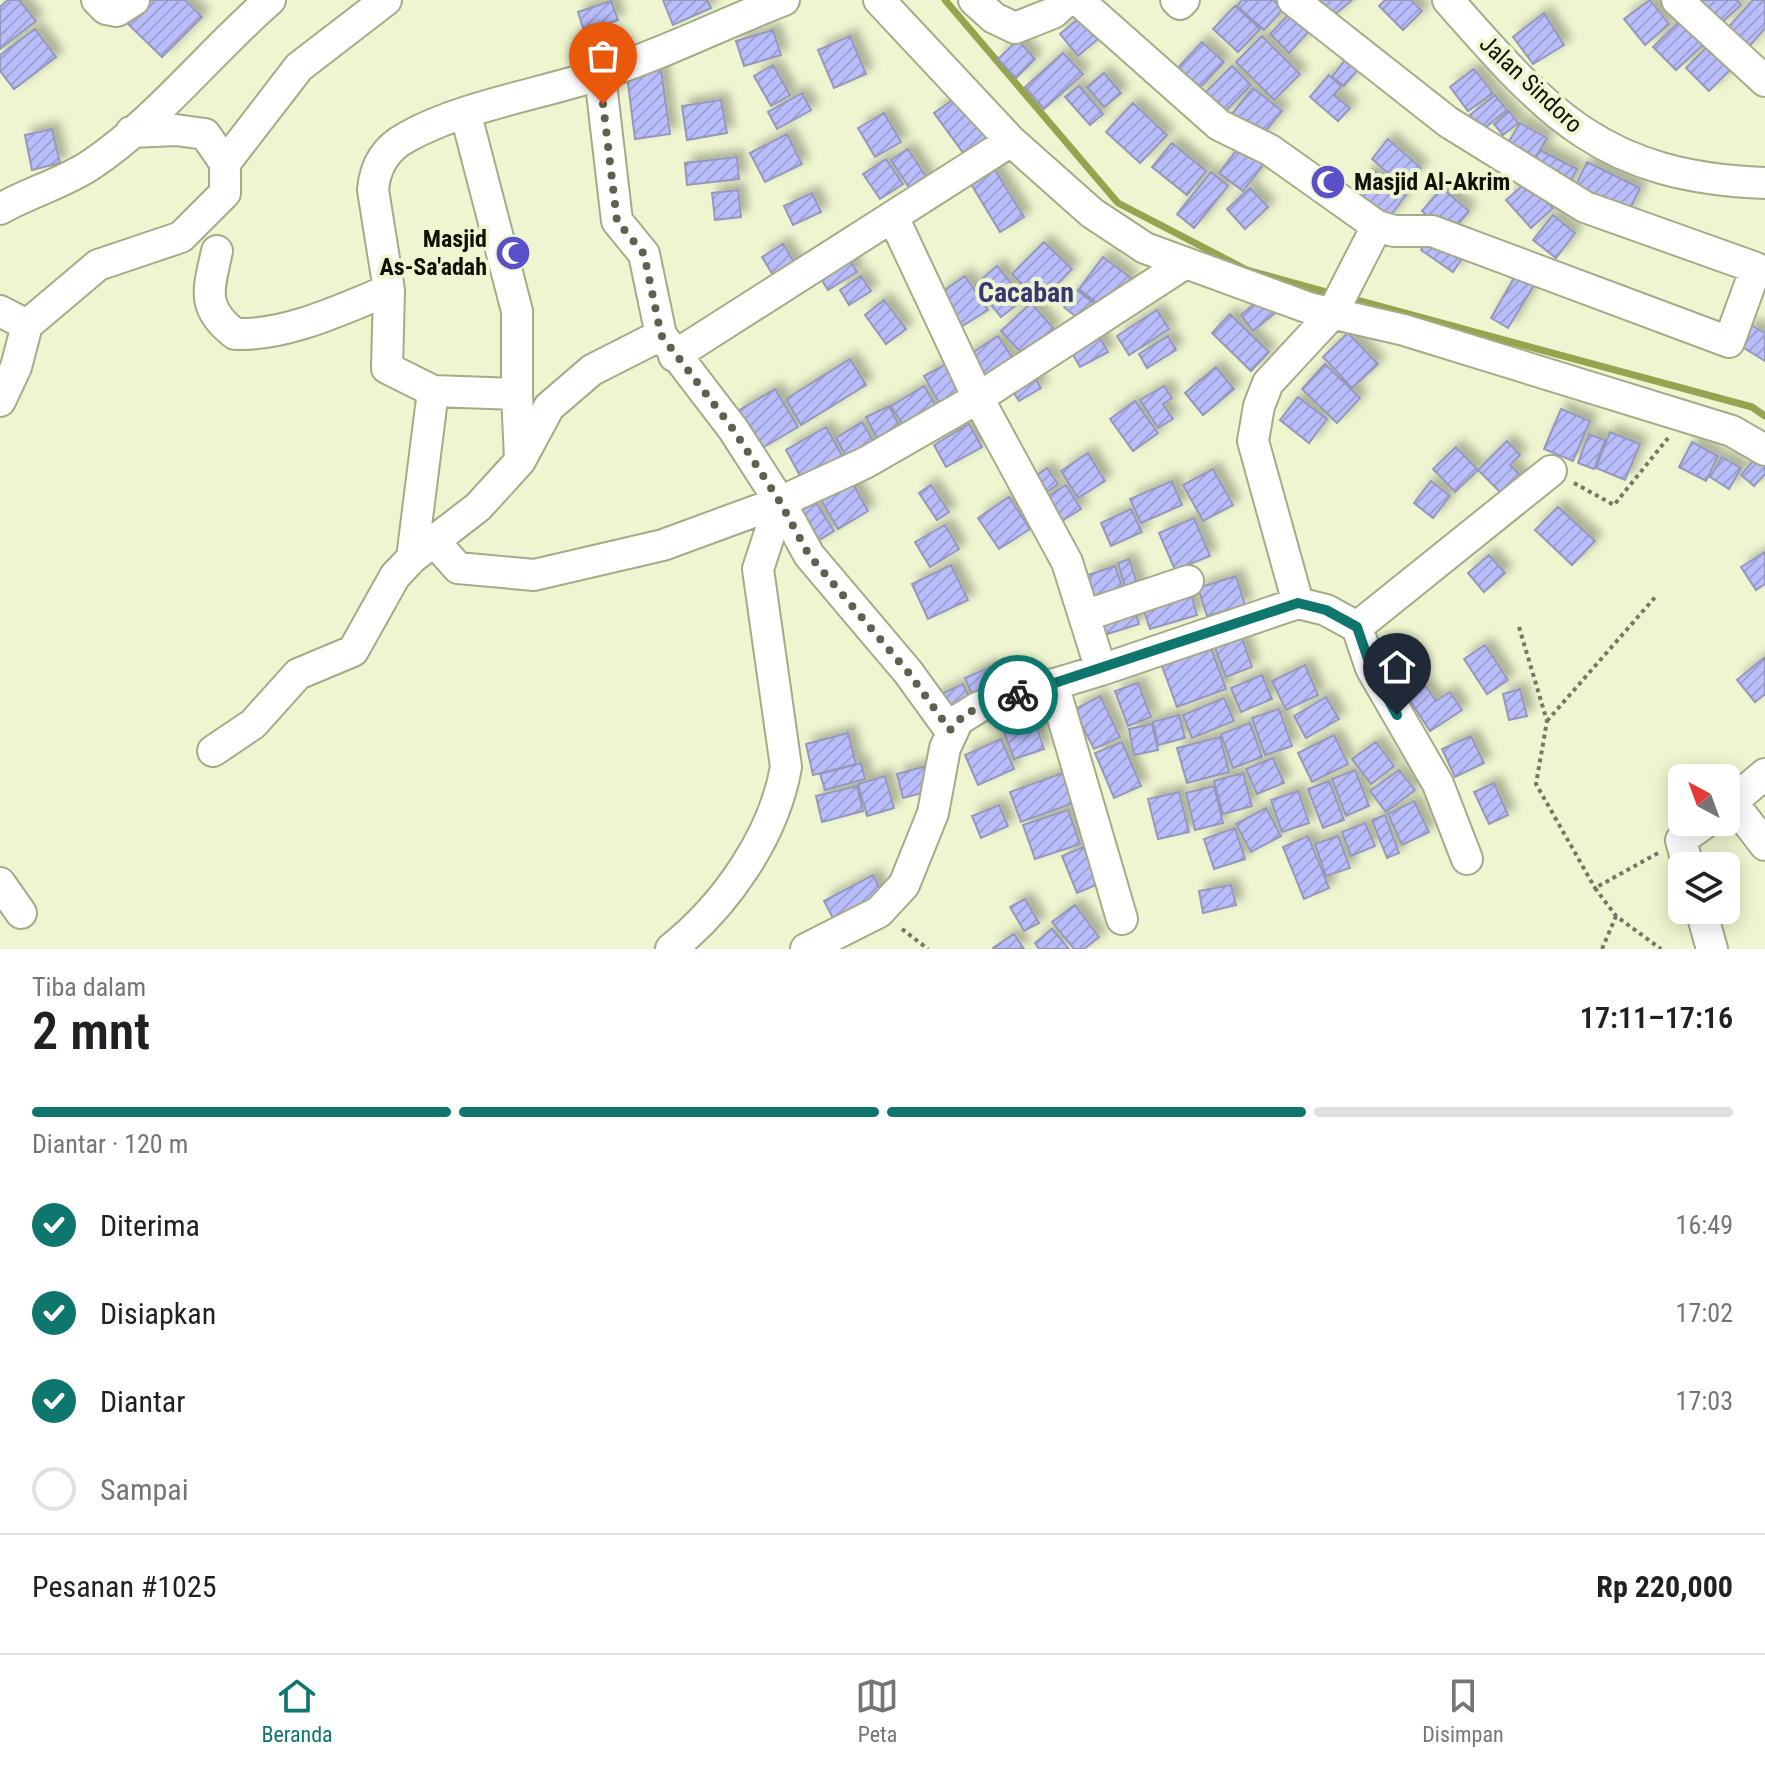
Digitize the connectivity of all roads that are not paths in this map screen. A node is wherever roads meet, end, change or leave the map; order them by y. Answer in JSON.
{"nodes":[{"id":1,"x":97,"y":0,"type":"edge"},
{"id":2,"x":134,"y":0,"type":"edge"},
{"id":3,"x":270,"y":0,"type":"edge"},
{"id":4,"x":386,"y":0,"type":"edge"},
{"id":5,"x":784,"y":0,"type":"edge"},
{"id":6,"x":879,"y":0,"type":"edge"},
{"id":7,"x":974,"y":0,"type":"edge"},
{"id":8,"x":1067,"y":0,"type":"edge"},
{"id":9,"x":1078,"y":0,"type":"edge"},
{"id":10,"x":1176,"y":0,"type":"edge"},
{"id":11,"x":1184,"y":0,"type":"edge"},
{"id":12,"x":1293,"y":0,"type":"edge"},
{"id":13,"x":1448,"y":0,"type":"edge"},
{"id":14,"x":1677,"y":0,"type":"edge"},
{"id":15,"x":600,"y":75,"type":"junction"},
{"id":16,"x":1765,"y":81,"type":"edge"},
{"id":17,"x":466,"y":115,"type":"junction"},
{"id":18,"x":131,"y":132,"type":"junction"},
{"id":19,"x":1011,"y":141,"type":"junction"},
{"id":20,"x":225,"y":163,"type":"junction"},
{"id":21,"x":1765,"y":183,"type":"edge"},
{"id":22,"x":0,"y":209,"type":"edge"},
{"id":23,"x":893,"y":217,"type":"junction"},
{"id":24,"x":1377,"y":226,"type":"junction"},
{"id":25,"x":217,"y":251,"type":"dead end"},
{"id":26,"x":1184,"y":264,"type":"junction"},
{"id":27,"x":1761,"y":267,"type":"edge"},
{"id":28,"x":389,"y":290,"type":"junction"},
{"id":29,"x":1338,"y":302,"type":"junction"},
{"id":30,"x":0,"y":311,"type":"edge"},
{"id":31,"x":27,"y":325,"type":"junction"},
{"id":32,"x":668,"y":346,"type":"junction"},
{"id":33,"x":433,"y":391,"type":"junction"},
{"id":34,"x":517,"y":394,"type":"junction"},
{"id":35,"x":978,"y":398,"type":"junction"},
{"id":36,"x":0,"y":401,"type":"edge"},
{"id":37,"x":1765,"y":450,"type":"edge"},
{"id":38,"x":520,"y":461,"type":"junction"},
{"id":39,"x":1551,"y":471,"type":"road end"},
{"id":40,"x":780,"y":502,"type":"junction"},
{"id":41,"x":423,"y":549,"type":"junction"},
{"id":42,"x":1188,"y":581,"type":"dead end"},
{"id":43,"x":1298,"y":603,"type":"junction"},
{"id":44,"x":1084,"y":616,"type":"junction"},
{"id":45,"x":1357,"y":627,"type":"junction"},
{"id":46,"x":1101,"y":670,"type":"junction"},
{"id":47,"x":1053,"y":684,"type":"junction"},
{"id":48,"x":950,"y":730,"type":"junction"},
{"id":49,"x":213,"y":751,"type":"dead end"},
{"id":50,"x":1765,"y":774,"type":"edge"},
{"id":51,"x":1741,"y":805,"type":"edge"},
{"id":52,"x":1765,"y":845,"type":"edge"},
{"id":53,"x":1467,"y":859,"type":"dead end"},
{"id":54,"x":0,"y":883,"type":"edge"},
{"id":55,"x":21,"y":913,"type":"dead end"},
{"id":56,"x":1122,"y":919,"type":"dead end"},
{"id":57,"x":1705,"y":924,"type":"edge"},
{"id":58,"x":671,"y":949,"type":"edge"},
{"id":59,"x":806,"y":949,"type":"edge"},
{"id":60,"x":1712,"y":949,"type":"edge"}],
"edges":[{"from":1,"to":2,"type":"street"},
{"from":3,"to":18,"type":"street"},
{"from":4,"to":20,"type":"street"},
{"from":5,"to":15,"type":"street"},
{"from":6,"to":19,"type":"street"},
{"from":7,"to":8,"type":"street"},
{"from":9,"to":24,"type":"street"},
{"from":10,"to":11,"type":"street"},
{"from":12,"to":27,"type":"street"},
{"from":13,"to":21,"type":"street","name":"Jalan Sindoro"},
{"from":14,"to":16,"type":"street"},
{"from":15,"to":17,"type":"street"},
{"from":15,"to":32,"type":"street"},
{"from":17,"to":28,"type":"street"},
{"from":17,"to":34,"type":"street"},
{"from":18,"to":20,"type":"street"},
{"from":18,"to":22,"type":"street"},
{"from":19,"to":23,"type":"street"},
{"from":19,"to":26,"type":"street"},
{"from":20,"to":31,"type":"street"},
{"from":23,"to":32,"type":"street"},
{"from":23,"to":35,"type":"street"},
{"from":24,"to":27,"type":"street"},
{"from":24,"to":29,"type":"street"},
{"from":25,"to":28,"type":"street"},
{"from":26,"to":29,"type":"street"},
{"from":26,"to":35,"type":"street"},
{"from":28,"to":33,"type":"street"},
{"from":29,"to":37,"type":"street"},
{"from":29,"to":43,"type":"street"},
{"from":30,"to":31,"type":"street"},
{"from":31,"to":36,"type":"street"},
{"from":32,"to":38,"type":"street"},
{"from":32,"to":40,"type":"street"},
{"from":33,"to":34,"type":"street"},
{"from":33,"to":41,"type":"street"},
{"from":34,"to":38,"type":"street"},
{"from":35,"to":40,"type":"street"},
{"from":35,"to":44,"type":"street"},
{"from":38,"to":41,"type":"street"},
{"from":39,"to":45,"type":"street"},
{"from":40,"to":41,"type":"street"},
{"from":40,"to":48,"type":"street"},
{"from":40,"to":58,"type":"street"},
{"from":41,"to":49,"type":"street"},
{"from":42,"to":44,"type":"street"},
{"from":43,"to":45,"type":"street"},
{"from":43,"to":46,"type":"street"},
{"from":44,"to":46,"type":"street"},
{"from":45,"to":53,"type":"street"},
{"from":46,"to":47,"type":"street"},
{"from":47,"to":48,"type":"street"},
{"from":47,"to":56,"type":"street"},
{"from":48,"to":59,"type":"street"},
{"from":50,"to":51,"type":"street"},
{"from":51,"to":52,"type":"street"},
{"from":54,"to":55,"type":"street"},
{"from":57,"to":60,"type":"street"}]}
